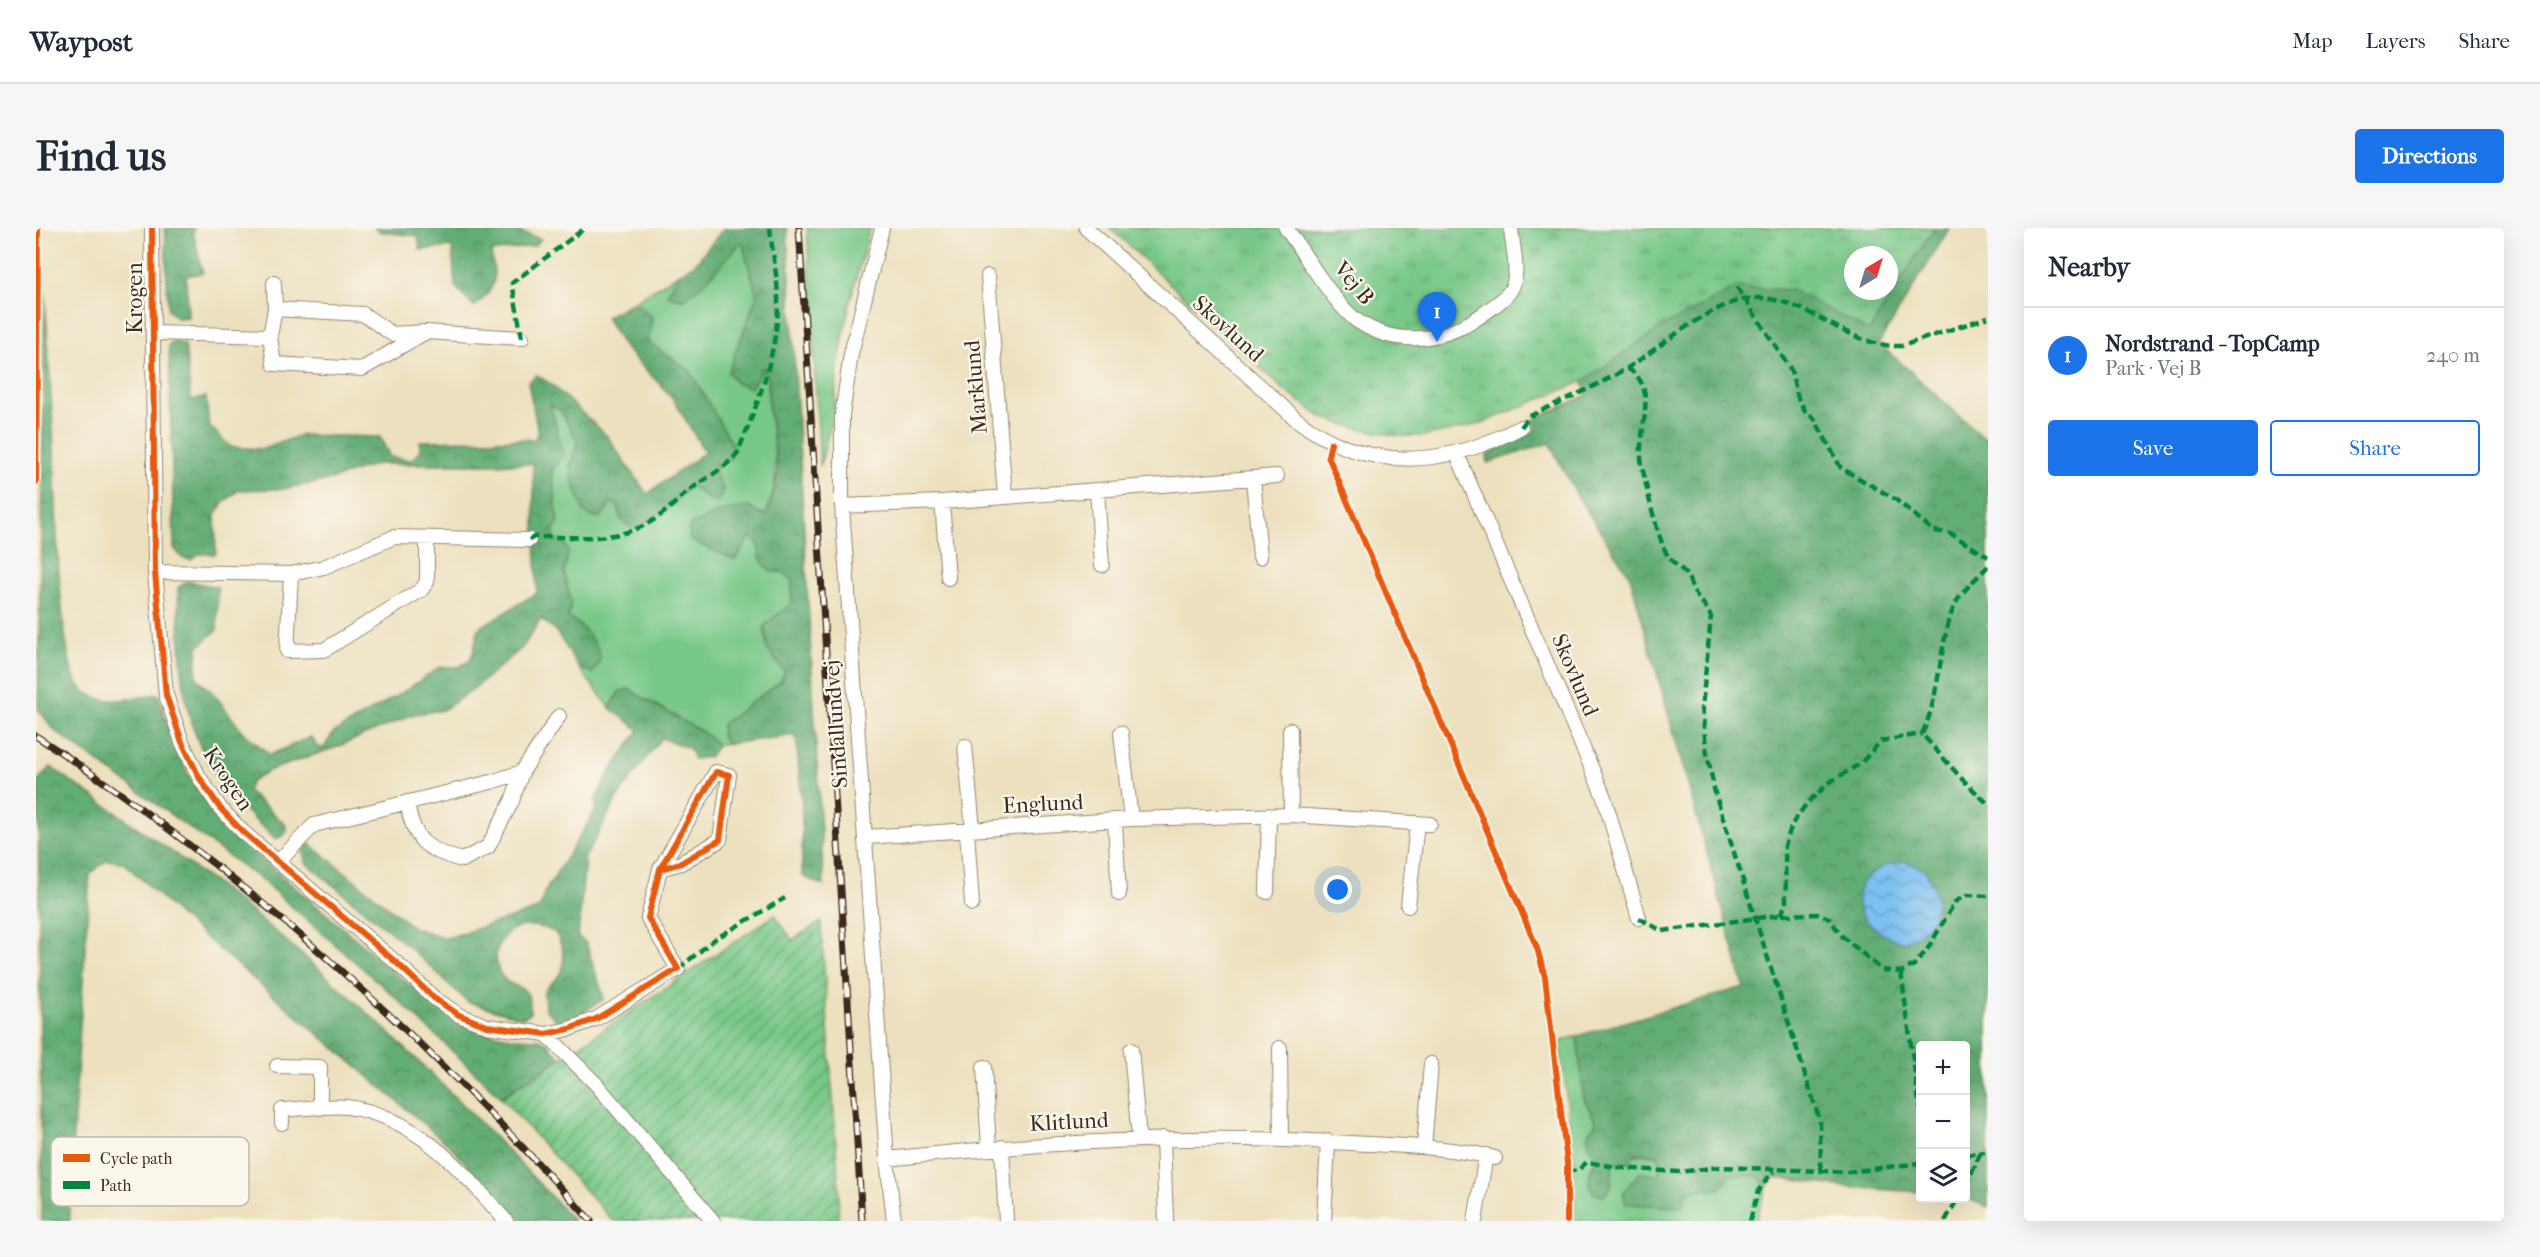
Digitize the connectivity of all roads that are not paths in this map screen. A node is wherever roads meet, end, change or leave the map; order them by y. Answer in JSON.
{"nodes":[{"id":1,"x":152,"y":228,"type":"edge"},
{"id":2,"x":882,"y":228,"type":"edge"},
{"id":3,"x":1086,"y":228,"type":"edge"},
{"id":4,"x":1286,"y":228,"type":"edge"},
{"id":5,"x":1511,"y":228,"type":"edge"},
{"id":6,"x":988,"y":276,"type":"dead end"},
{"id":7,"x":274,"y":284,"type":"dead end"},
{"id":8,"x":275,"y":309,"type":"junction"},
{"id":9,"x":426,"y":332,"type":"junction"},
{"id":10,"x":153,"y":333,"type":"junction"},
{"id":11,"x":270,"y":336,"type":"junction"},
{"id":12,"x":522,"y":338,"type":"dead end"},
{"id":13,"x":1521,"y":427,"type":"dead end"},
{"id":14,"x":1457,"y":454,"type":"junction"},
{"id":15,"x":1277,"y":476,"type":"dead end"},
{"id":16,"x":1253,"y":478,"type":"junction"},
{"id":17,"x":1096,"y":490,"type":"junction"},
{"id":18,"x":1005,"y":496,"type":"junction"},
{"id":19,"x":942,"y":502,"type":"junction"},
{"id":20,"x":843,"y":506,"type":"junction"},
{"id":21,"x":427,"y":539,"type":"junction"},
{"id":22,"x":529,"y":540,"type":"dead end"},
{"id":23,"x":1260,"y":556,"type":"dead end"},
{"id":24,"x":1102,"y":565,"type":"dead end"},
{"id":25,"x":155,"y":572,"type":"junction"},
{"id":26,"x":291,"y":574,"type":"junction"},
{"id":27,"x":948,"y":578,"type":"dead end"},
{"id":28,"x":559,"y":716,"type":"dead end"},
{"id":29,"x":1290,"y":730,"type":"dead end"},
{"id":30,"x":1121,"y":733,"type":"dead end"},
{"id":31,"x":965,"y":747,"type":"dead end"},
{"id":32,"x":522,"y":772,"type":"junction"},
{"id":33,"x":407,"y":802,"type":"junction"},
{"id":34,"x":1291,"y":815,"type":"junction"},
{"id":35,"x":1269,"y":816,"type":"junction"},
{"id":36,"x":1131,"y":819,"type":"junction"},
{"id":37,"x":1115,"y":822,"type":"junction"},
{"id":38,"x":970,"y":830,"type":"junction"},
{"id":39,"x":866,"y":837,"type":"junction"},
{"id":40,"x":278,"y":862,"type":"junction"},
{"id":41,"x":660,"y":869,"type":"junction"},
{"id":42,"x":1267,"y":892,"type":"dead end"},
{"id":43,"x":1119,"y":894,"type":"dead end"},
{"id":44,"x":972,"y":904,"type":"dead end"},
{"id":45,"x":1408,"y":906,"type":"dead end"},
{"id":46,"x":1639,"y":918,"type":"dead end"},
{"id":47,"x":546,"y":1034,"type":"junction"},
{"id":48,"x":1280,"y":1048,"type":"dead end"},
{"id":49,"x":1131,"y":1050,"type":"dead end"},
{"id":50,"x":1431,"y":1064,"type":"dead end"},
{"id":51,"x":277,"y":1066,"type":"dead end"},
{"id":52,"x":984,"y":1068,"type":"dead end"},
{"id":53,"x":320,"y":1108,"type":"junction"},
{"id":54,"x":282,"y":1122,"type":"dead end"},
{"id":55,"x":1281,"y":1137,"type":"junction"},
{"id":56,"x":1139,"y":1138,"type":"junction"},
{"id":57,"x":1163,"y":1138,"type":"junction"},
{"id":58,"x":1329,"y":1141,"type":"junction"},
{"id":59,"x":995,"y":1147,"type":"junction"},
{"id":60,"x":1424,"y":1147,"type":"junction"},
{"id":61,"x":887,"y":1160,"type":"junction"},
{"id":62,"x":506,"y":1221,"type":"edge"},
{"id":63,"x":713,"y":1221,"type":"edge"},
{"id":64,"x":894,"y":1221,"type":"edge"},
{"id":65,"x":1006,"y":1221,"type":"edge"},
{"id":66,"x":1166,"y":1221,"type":"edge"},
{"id":67,"x":1324,"y":1221,"type":"edge"},
{"id":68,"x":1475,"y":1221,"type":"edge"}],
"edges":[{"from":1,"to":10,"type":"street","name":"Krogen"},
{"from":2,"to":20,"type":"street","name":"Sindallundvej"},
{"from":3,"to":14,"type":"street","name":"Skovlund"},
{"from":4,"to":5,"type":"street","name":"Vej B"},
{"from":6,"to":18,"type":"street","name":"Marklund"},
{"from":7,"to":8,"type":"street"},
{"from":8,"to":9,"type":"street"},
{"from":8,"to":11,"type":"street"},
{"from":9,"to":11,"type":"street"},
{"from":9,"to":12,"type":"street"},
{"from":10,"to":11,"type":"street"},
{"from":10,"to":25,"type":"street","name":"Krogen"},
{"from":13,"to":14,"type":"street","name":"Skovlund"},
{"from":14,"to":46,"type":"street","name":"Skovlund"},
{"from":15,"to":16,"type":"street"},
{"from":16,"to":17,"type":"street"},
{"from":16,"to":23,"type":"street"},
{"from":17,"to":18,"type":"street"},
{"from":17,"to":24,"type":"street"},
{"from":18,"to":19,"type":"street"},
{"from":19,"to":20,"type":"street"},
{"from":19,"to":27,"type":"street"},
{"from":20,"to":39,"type":"street","name":"Sindallundvej"},
{"from":21,"to":22,"type":"street"},
{"from":21,"to":26,"type":"street"},
{"from":21,"to":26,"type":"street"},
{"from":25,"to":26,"type":"street"},
{"from":25,"to":40,"type":"street","name":"Krogen"},
{"from":28,"to":32,"type":"street"},
{"from":29,"to":34,"type":"street"},
{"from":30,"to":36,"type":"street"},
{"from":31,"to":38,"type":"street","name":"Englund"},
{"from":32,"to":33,"type":"street"},
{"from":32,"to":33,"type":"street"},
{"from":33,"to":40,"type":"street"},
{"from":34,"to":35,"type":"street","name":"Englund"},
{"from":34,"to":45,"type":"street","name":"Englund"},
{"from":35,"to":36,"type":"street","name":"Englund"},
{"from":35,"to":42,"type":"street"},
{"from":36,"to":37,"type":"street","name":"Englund"},
{"from":37,"to":38,"type":"street","name":"Englund"},
{"from":37,"to":43,"type":"street","name":"Englund"},
{"from":38,"to":39,"type":"street","name":"Englund"},
{"from":38,"to":44,"type":"street","name":"Englund"},
{"from":39,"to":61,"type":"street","name":"Sindallundvej"},
{"from":40,"to":47,"type":"street","name":"Krogen"},
{"from":41,"to":41,"type":"street"},
{"from":41,"to":47,"type":"street","name":"Krogen"},
{"from":47,"to":63,"type":"street"},
{"from":48,"to":55,"type":"street"},
{"from":49,"to":56,"type":"street","name":"Klitlund"},
{"from":50,"to":60,"type":"street"},
{"from":51,"to":53,"type":"street"},
{"from":52,"to":59,"type":"street","name":"Klitlund"},
{"from":53,"to":54,"type":"street"},
{"from":53,"to":62,"type":"street"},
{"from":55,"to":57,"type":"street","name":"Klitlund"},
{"from":55,"to":58,"type":"street","name":"Klitlund"},
{"from":56,"to":57,"type":"street","name":"Klitlund"},
{"from":56,"to":59,"type":"street","name":"Klitlund"},
{"from":57,"to":66,"type":"street"},
{"from":58,"to":60,"type":"street","name":"Klitlund"},
{"from":58,"to":67,"type":"street"},
{"from":59,"to":61,"type":"street","name":"Klitlund"},
{"from":59,"to":65,"type":"street","name":"Klitlund"},
{"from":60,"to":68,"type":"street","name":"Klitlund"},
{"from":61,"to":64,"type":"street","name":"Sindallundvej"}]}
